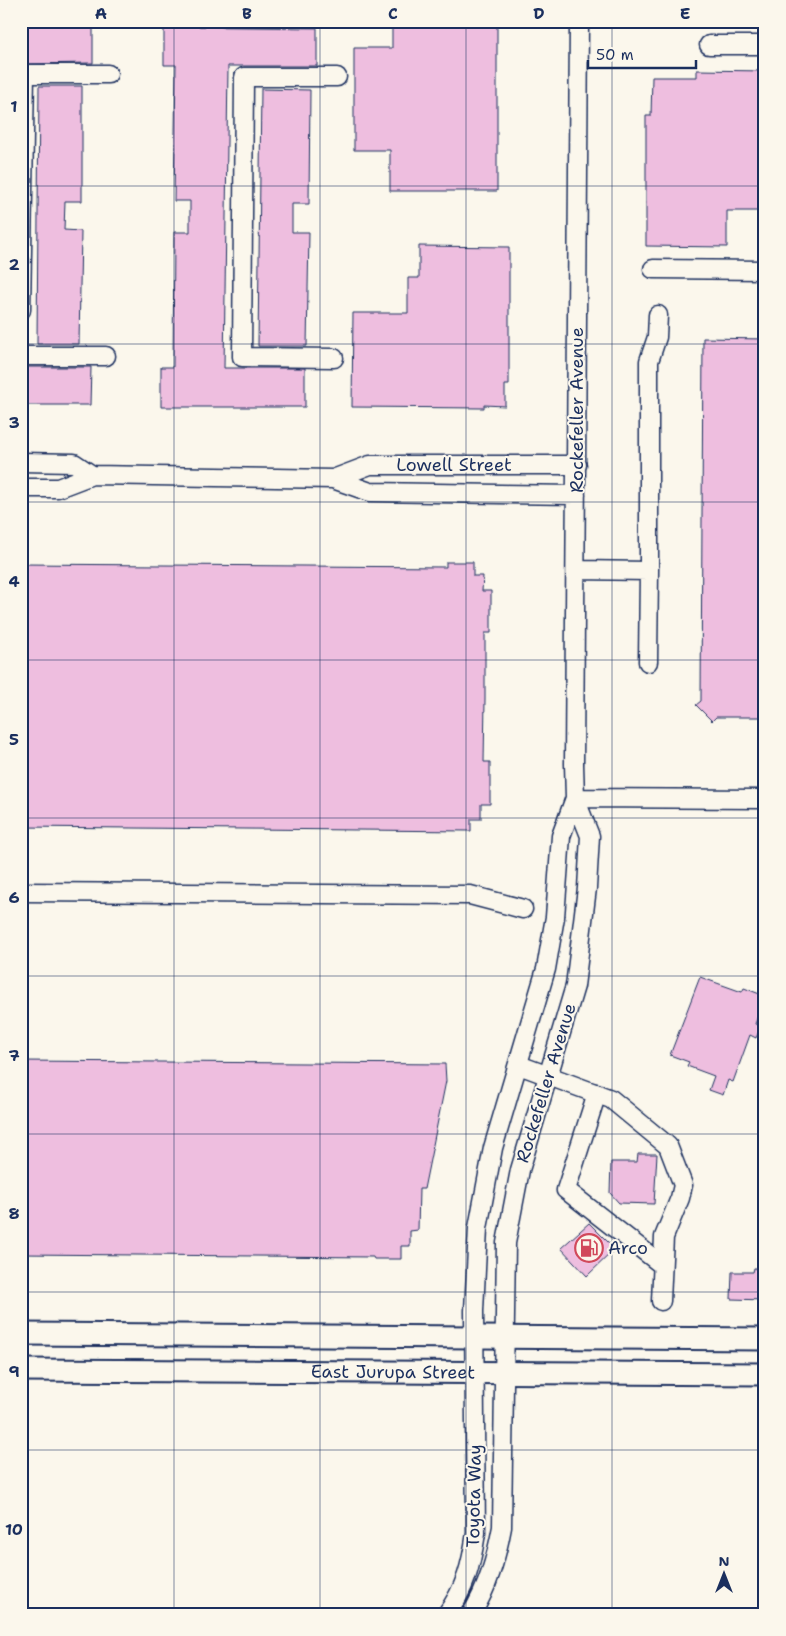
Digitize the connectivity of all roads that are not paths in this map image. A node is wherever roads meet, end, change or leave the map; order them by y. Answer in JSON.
{"nodes":[{"id":1,"x":579,"y":21,"type":"edge"},
{"id":2,"x":709,"y":44,"type":"dead end"},
{"id":3,"x":765,"y":45,"type":"edge"},
{"id":4,"x":108,"y":74,"type":"dead end"},
{"id":5,"x":337,"y":77,"type":"dead end"},
{"id":6,"x":653,"y":269,"type":"dead end"},
{"id":7,"x":765,"y":270,"type":"edge"},
{"id":8,"x":21,"y":310,"type":"edge"},
{"id":9,"x":658,"y":315,"type":"dead end"},
{"id":10,"x":21,"y":356,"type":"edge"},
{"id":11,"x":106,"y":356,"type":"dead end"},
{"id":12,"x":334,"y":358,"type":"dead end"},
{"id":13,"x":21,"y":462,"type":"edge"},
{"id":14,"x":577,"y":465,"type":"junction"},
{"id":15,"x":92,"y":475,"type":"junction"},
{"id":16,"x":333,"y":478,"type":"junction"},
{"id":17,"x":21,"y":488,"type":"edge"},
{"id":18,"x":576,"y":494,"type":"junction"},
{"id":19,"x":576,"y":570,"type":"junction"},
{"id":20,"x":649,"y":571,"type":"junction"},
{"id":21,"x":648,"y":662,"type":"dead end"},
{"id":22,"x":575,"y":798,"type":"junction"},
{"id":23,"x":765,"y":799,"type":"edge"},
{"id":24,"x":21,"y":892,"type":"edge"},
{"id":25,"x":523,"y":909,"type":"dead end"},
{"id":26,"x":519,"y":1065,"type":"junction"},
{"id":27,"x":547,"y":1075,"type":"junction"},
{"id":28,"x":597,"y":1093,"type":"junction"},
{"id":29,"x":662,"y":1265,"type":"junction"},
{"id":30,"x":661,"y":1301,"type":"dead end"},
{"id":31,"x":21,"y":1334,"type":"edge"},
{"id":32,"x":474,"y":1338,"type":"junction"},
{"id":33,"x":504,"y":1338,"type":"junction"},
{"id":34,"x":765,"y":1339,"type":"edge"},
{"id":35,"x":21,"y":1370,"type":"edge"},
{"id":36,"x":475,"y":1371,"type":"junction"},
{"id":37,"x":504,"y":1372,"type":"junction"},
{"id":38,"x":765,"y":1374,"type":"edge"},
{"id":39,"x":446,"y":1615,"type":"edge"},
{"id":40,"x":472,"y":1615,"type":"edge"}],
"edges":[{"from":1,"to":14,"type":"street","name":"Rockefeller Avenue"},
{"from":2,"to":3,"type":"street"},
{"from":4,"to":8,"type":"street"},
{"from":5,"to":12,"type":"street"},
{"from":6,"to":7,"type":"street"},
{"from":9,"to":20,"type":"street"},
{"from":10,"to":11,"type":"street"},
{"from":13,"to":15,"type":"street","name":"Lowell Street"},
{"from":14,"to":16,"type":"street","name":"Lowell Street"},
{"from":14,"to":18,"type":"street","name":"Rockefeller Avenue"},
{"from":15,"to":16,"type":"street","name":"Lowell Street"},
{"from":15,"to":17,"type":"street","name":"Lowell Street"},
{"from":16,"to":18,"type":"street","name":"Lowell Street"},
{"from":18,"to":19,"type":"street","name":"Rockefeller Avenue"},
{"from":19,"to":20,"type":"street"},
{"from":19,"to":22,"type":"street","name":"Rockefeller Avenue"},
{"from":20,"to":21,"type":"street"},
{"from":22,"to":23,"type":"street"},
{"from":22,"to":26,"type":"street","name":"Rockefeller Avenue"},
{"from":22,"to":27,"type":"street","name":"Rockefeller Avenue"},
{"from":24,"to":25,"type":"street"},
{"from":26,"to":27,"type":"street"},
{"from":26,"to":32,"type":"street","name":"Rockefeller Avenue"},
{"from":27,"to":28,"type":"street"},
{"from":27,"to":33,"type":"street","name":"Rockefeller Avenue"},
{"from":28,"to":29,"type":"street"},
{"from":28,"to":29,"type":"street"},
{"from":29,"to":30,"type":"street"},
{"from":31,"to":32,"type":"main road","name":"East Jurupa Street"},
{"from":32,"to":33,"type":"main road","name":"East Jurupa Street"},
{"from":32,"to":36,"type":"street","name":"Rockefeller Avenue"},
{"from":33,"to":34,"type":"main road","name":"East Jurupa Street"},
{"from":33,"to":37,"type":"street","name":"Rockefeller Avenue"},
{"from":35,"to":36,"type":"main road","name":"East Jurupa Street"},
{"from":36,"to":37,"type":"main road","name":"East Jurupa Street"},
{"from":36,"to":39,"type":"street","name":"Toyota Way"},
{"from":37,"to":38,"type":"main road","name":"East Jurupa Street"},
{"from":37,"to":40,"type":"street","name":"Toyota Way"}]}
